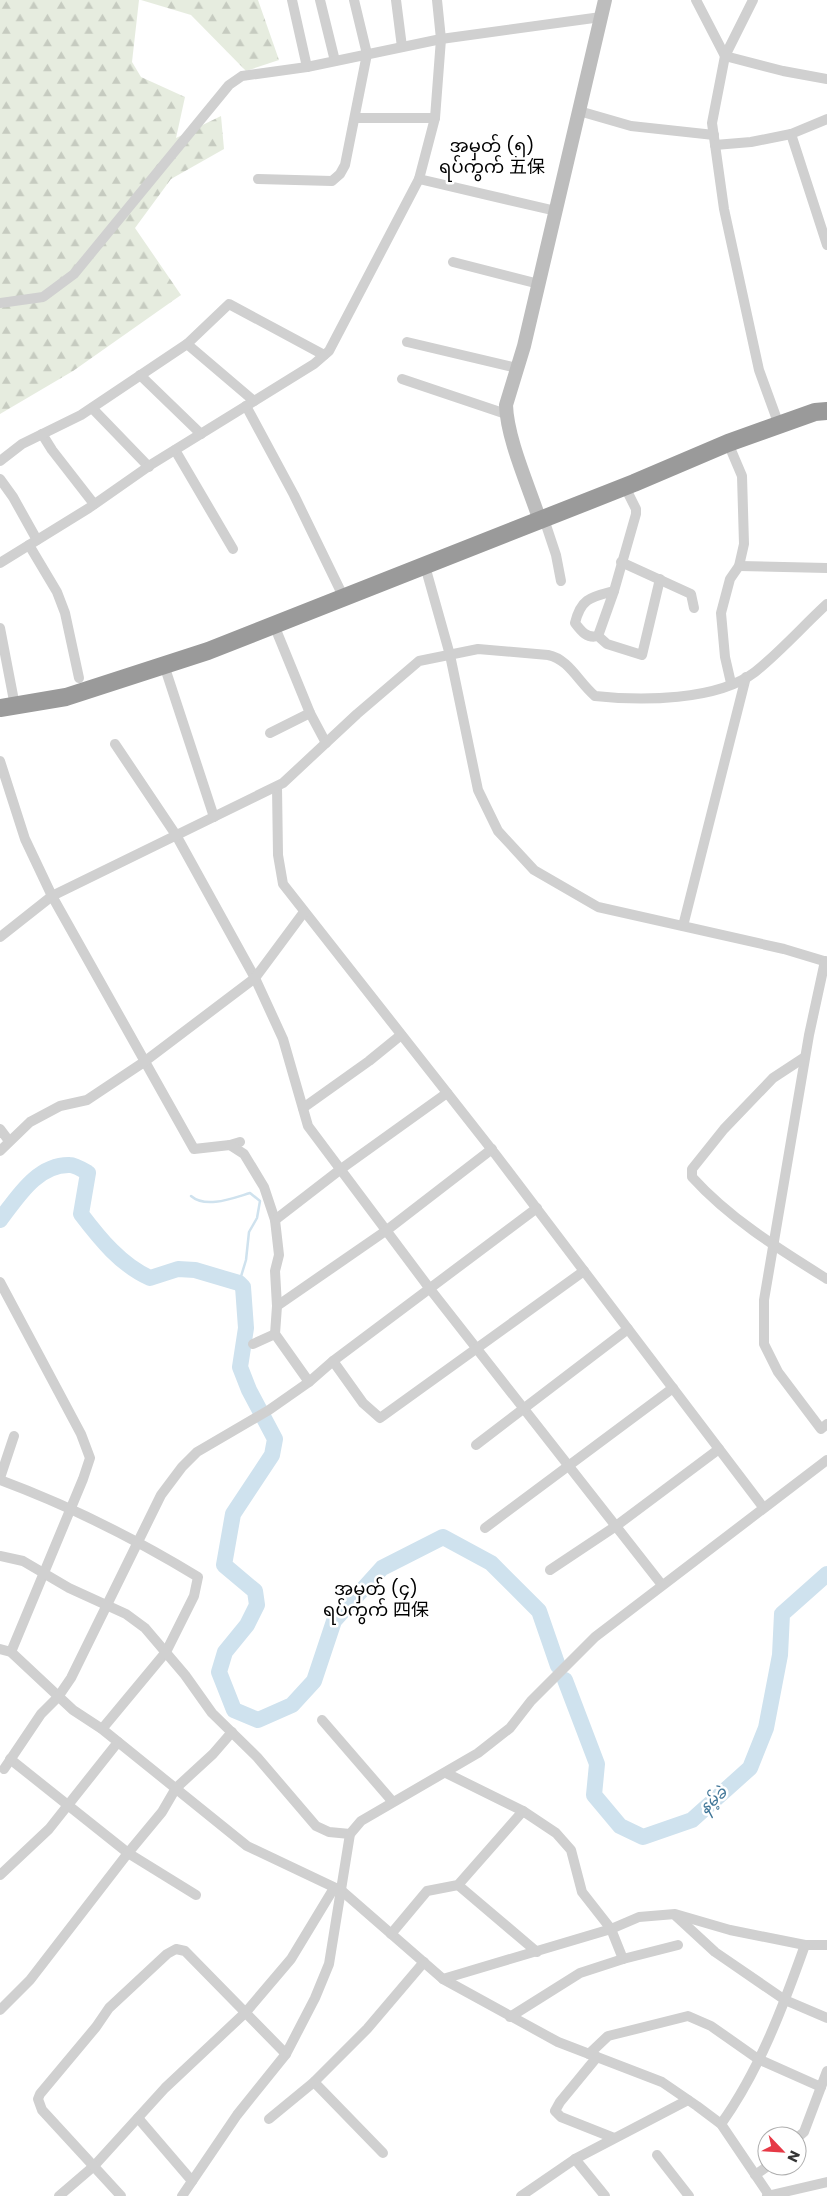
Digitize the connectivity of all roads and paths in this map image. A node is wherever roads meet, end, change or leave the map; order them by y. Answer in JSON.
{"nodes":[{"id":1,"x":292,"y":0,"type":"edge"},
{"id":2,"x":320,"y":0,"type":"edge"},
{"id":3,"x":354,"y":0,"type":"edge"},
{"id":4,"x":396,"y":0,"type":"edge"},
{"id":5,"x":437,"y":0,"type":"edge"},
{"id":6,"x":606,"y":0,"type":"edge"},
{"id":7,"x":696,"y":0,"type":"edge"},
{"id":8,"x":753,"y":0,"type":"edge"},
{"id":9,"x":602,"y":17,"type":"junction"},
{"id":10,"x":441,"y":39,"type":"junction"},
{"id":11,"x":402,"y":47,"type":"junction"},
{"id":12,"x":366,"y":54,"type":"junction"},
{"id":13,"x":725,"y":56,"type":"junction"},
{"id":14,"x":335,"y":61,"type":"junction"},
{"id":15,"x":307,"y":66,"type":"junction"},
{"id":16,"x":827,"y":79,"type":"edge"},
{"id":17,"x":579,"y":111,"type":"junction"},
{"id":18,"x":356,"y":118,"type":"junction"},
{"id":19,"x":435,"y":118,"type":"junction"},
{"id":20,"x":827,"y":119,"type":"edge"},
{"id":21,"x":791,"y":134,"type":"junction"},
{"id":22,"x":714,"y":140,"type":"junction"},
{"id":23,"x":258,"y":179,"type":"dead end"},
{"id":24,"x":419,"y":179,"type":"junction"},
{"id":25,"x":556,"y":211,"type":"junction"},
{"id":26,"x":827,"y":245,"type":"edge"},
{"id":27,"x":453,"y":262,"type":"dead end"},
{"id":28,"x":539,"y":284,"type":"junction"},
{"id":29,"x":0,"y":303,"type":"edge"},
{"id":30,"x":407,"y":342,"type":"dead end"},
{"id":31,"x":187,"y":344,"type":"junction"},
{"id":32,"x":324,"y":355,"type":"junction"},
{"id":33,"x":517,"y":368,"type":"junction"},
{"id":34,"x":140,"y":375,"type":"junction"},
{"id":35,"x":402,"y":379,"type":"dead end"},
{"id":36,"x":250,"y":403,"type":"junction"},
{"id":37,"x":92,"y":408,"type":"junction"},
{"id":38,"x":827,"y":411,"type":"edge"},
{"id":39,"x":506,"y":414,"type":"junction"},
{"id":40,"x":780,"y":425,"type":"junction"},
{"id":41,"x":42,"y":434,"type":"junction"},
{"id":42,"x":201,"y":434,"type":"junction"},
{"id":43,"x":728,"y":443,"type":"junction"},
{"id":44,"x":175,"y":450,"type":"junction"},
{"id":45,"x":0,"y":461,"type":"edge"},
{"id":46,"x":148,"y":466,"type":"junction"},
{"id":47,"x":0,"y":479,"type":"edge"},
{"id":48,"x":625,"y":487,"type":"junction"},
{"id":49,"x":94,"y":504,"type":"junction"},
{"id":50,"x":542,"y":520,"type":"junction"},
{"id":51,"x":33,"y":542,"type":"junction"},
{"id":52,"x":233,"y":549,"type":"dead end"},
{"id":53,"x":621,"y":562,"type":"junction"},
{"id":54,"x":0,"y":563,"type":"edge"},
{"id":55,"x":425,"y":566,"type":"junction"},
{"id":56,"x":739,"y":566,"type":"junction"},
{"id":57,"x":827,"y":568,"type":"edge"},
{"id":58,"x":660,"y":578,"type":"junction"},
{"id":59,"x":561,"y":581,"type":"dead end"},
{"id":60,"x":614,"y":592,"type":"junction"},
{"id":61,"x":344,"y":598,"type":"junction"},
{"id":62,"x":827,"y":604,"type":"edge"},
{"id":63,"x":694,"y":608,"type":"dead end"},
{"id":64,"x":274,"y":625,"type":"junction"},
{"id":65,"x":0,"y":628,"type":"edge"},
{"id":66,"x":598,"y":636,"type":"junction"},
{"id":67,"x":450,"y":655,"type":"junction"},
{"id":68,"x":164,"y":665,"type":"junction"},
{"id":69,"x":746,"y":677,"type":"junction"},
{"id":70,"x":79,"y":678,"type":"dead end"},
{"id":71,"x":732,"y":683,"type":"junction"},
{"id":72,"x":7,"y":707,"type":"edge"},
{"id":73,"x":310,"y":713,"type":"junction"},
{"id":74,"x":270,"y":733,"type":"dead end"},
{"id":75,"x":326,"y":743,"type":"junction"},
{"id":76,"x":115,"y":744,"type":"dead end"},
{"id":77,"x":0,"y":761,"type":"edge"},
{"id":78,"x":277,"y":787,"type":"junction"},
{"id":79,"x":214,"y":817,"type":"junction"},
{"id":80,"x":176,"y":835,"type":"junction"},
{"id":81,"x":52,"y":896,"type":"junction"},
{"id":82,"x":304,"y":912,"type":"junction"},
{"id":83,"x":683,"y":926,"type":"junction"},
{"id":84,"x":0,"y":937,"type":"edge"},
{"id":85,"x":826,"y":962,"type":"edge"},
{"id":86,"x":255,"y":978,"type":"junction"},
{"id":87,"x":401,"y":1035,"type":"junction"},
{"id":88,"x":805,"y":1057,"type":"junction"},
{"id":89,"x":144,"y":1062,"type":"junction"},
{"id":90,"x":447,"y":1093,"type":"junction"},
{"id":91,"x":303,"y":1108,"type":"junction"},
{"id":92,"x":0,"y":1129,"type":"edge"},
{"id":93,"x":9,"y":1141,"type":"junction"},
{"id":94,"x":492,"y":1149,"type":"junction"},
{"id":95,"x":0,"y":1151,"type":"edge"},
{"id":96,"x":341,"y":1169,"type":"junction"},
{"id":97,"x":536,"y":1208,"type":"junction"},
{"id":98,"x":275,"y":1220,"type":"junction"},
{"id":99,"x":387,"y":1230,"type":"junction"},
{"id":100,"x":775,"y":1246,"type":"junction"},
{"id":101,"x":584,"y":1272,"type":"junction"},
{"id":102,"x":827,"y":1279,"type":"edge"},
{"id":103,"x":0,"y":1282,"type":"edge"},
{"id":104,"x":430,"y":1288,"type":"junction"},
{"id":105,"x":277,"y":1306,"type":"junction"},
{"id":106,"x":628,"y":1329,"type":"junction"},
{"id":107,"x":275,"y":1334,"type":"junction"},
{"id":108,"x":253,"y":1344,"type":"dead end"},
{"id":109,"x":476,"y":1348,"type":"junction"},
{"id":110,"x":332,"y":1361,"type":"junction"},
{"id":111,"x":309,"y":1382,"type":"junction"},
{"id":112,"x":673,"y":1388,"type":"junction"},
{"id":113,"x":523,"y":1408,"type":"junction"},
{"id":114,"x":827,"y":1424,"type":"edge"},
{"id":115,"x":14,"y":1436,"type":"dead end"},
{"id":116,"x":476,"y":1445,"type":"dead end"},
{"id":117,"x":719,"y":1449,"type":"junction"},
{"id":118,"x":827,"y":1460,"type":"edge"},
{"id":119,"x":568,"y":1466,"type":"junction"},
{"id":120,"x":0,"y":1479,"type":"edge"},
{"id":121,"x":763,"y":1507,"type":"junction"},
{"id":122,"x":71,"y":1508,"type":"junction"},
{"id":123,"x":616,"y":1526,"type":"junction"},
{"id":124,"x":485,"y":1528,"type":"dead end"},
{"id":125,"x":138,"y":1541,"type":"junction"},
{"id":126,"x":0,"y":1556,"type":"edge"},
{"id":127,"x":550,"y":1570,"type":"dead end"},
{"id":128,"x":44,"y":1574,"type":"junction"},
{"id":129,"x":662,"y":1585,"type":"junction"},
{"id":130,"x":107,"y":1604,"type":"junction"},
{"id":131,"x":0,"y":1649,"type":"edge"},
{"id":132,"x":11,"y":1652,"type":"junction"},
{"id":133,"x":166,"y":1652,"type":"junction"},
{"id":134,"x":58,"y":1697,"type":"junction"},
{"id":135,"x":322,"y":1720,"type":"dead end"},
{"id":136,"x":102,"y":1729,"type":"junction"},
{"id":137,"x":232,"y":1732,"type":"junction"},
{"id":138,"x":118,"y":1742,"type":"junction"},
{"id":139,"x":10,"y":1759,"type":"junction"},
{"id":140,"x":4,"y":1769,"type":"dead end"},
{"id":141,"x":446,"y":1773,"type":"junction"},
{"id":142,"x":176,"y":1788,"type":"junction"},
{"id":143,"x":392,"y":1801,"type":"junction"},
{"id":144,"x":68,"y":1806,"type":"junction"},
{"id":145,"x":523,"y":1811,"type":"junction"},
{"id":146,"x":350,"y":1834,"type":"junction"},
{"id":147,"x":128,"y":1853,"type":"junction"},
{"id":148,"x":0,"y":1874,"type":"edge"},
{"id":149,"x":458,"y":1884,"type":"junction"},
{"id":150,"x":338,"y":1890,"type":"junction"},
{"id":151,"x":196,"y":1895,"type":"dead end"},
{"id":152,"x":675,"y":1914,"type":"junction"},
{"id":153,"x":611,"y":1929,"type":"junction"},
{"id":154,"x":391,"y":1934,"type":"junction"},
{"id":155,"x":805,"y":1945,"type":"junction"},
{"id":156,"x":827,"y":1945,"type":"edge"},
{"id":157,"x":678,"y":1946,"type":"dead end"},
{"id":158,"x":537,"y":1952,"type":"junction"},
{"id":159,"x":623,"y":1959,"type":"junction"},
{"id":160,"x":424,"y":1962,"type":"junction"},
{"id":161,"x":443,"y":1979,"type":"junction"},
{"id":162,"x":785,"y":2000,"type":"junction"},
{"id":163,"x":0,"y":2010,"type":"edge"},
{"id":164,"x":246,"y":2012,"type":"junction"},
{"id":165,"x":510,"y":2017,"type":"junction"},
{"id":166,"x":827,"y":2018,"type":"edge"},
{"id":167,"x":286,"y":2054,"type":"junction"},
{"id":168,"x":593,"y":2055,"type":"junction"},
{"id":169,"x":758,"y":2059,"type":"junction"},
{"id":170,"x":827,"y":2071,"type":"edge"},
{"id":171,"x":314,"y":2082,"type":"junction"},
{"id":172,"x":821,"y":2087,"type":"junction"},
{"id":173,"x":688,"y":2100,"type":"junction"},
{"id":174,"x":138,"y":2118,"type":"junction"},
{"id":175,"x":269,"y":2119,"type":"dead end"},
{"id":176,"x":720,"y":2124,"type":"junction"},
{"id":177,"x":806,"y":2126,"type":"edge"},
{"id":178,"x":614,"y":2138,"type":"junction"},
{"id":179,"x":383,"y":2153,"type":"dead end"},
{"id":180,"x":657,"y":2155,"type":"dead end"},
{"id":181,"x":575,"y":2159,"type":"junction"},
{"id":182,"x":94,"y":2166,"type":"junction"},
{"id":183,"x":755,"y":2175,"type":"joint"},
{"id":184,"x":192,"y":2182,"type":"junction"},
{"id":185,"x":827,"y":2182,"type":"edge"},
{"id":186,"x":59,"y":2196,"type":"edge"},
{"id":187,"x":121,"y":2196,"type":"edge"},
{"id":188,"x":182,"y":2196,"type":"edge"},
{"id":189,"x":521,"y":2196,"type":"edge"},
{"id":190,"x":605,"y":2196,"type":"edge"},
{"id":191,"x":689,"y":2196,"type":"edge"},
{"id":192,"x":768,"y":2196,"type":"edge"}],
"edges":[{"from":1,"to":15,"type":"street"},
{"from":2,"to":14,"type":"street"},
{"from":3,"to":12,"type":"street"},
{"from":4,"to":11,"type":"street"},
{"from":5,"to":10,"type":"street"},
{"from":6,"to":9,"type":"street"},
{"from":7,"to":13,"type":"street"},
{"from":8,"to":13,"type":"street"},
{"from":9,"to":10,"type":"street"},
{"from":9,"to":17,"type":"street"},
{"from":10,"to":11,"type":"street"},
{"from":10,"to":19,"type":"street"},
{"from":11,"to":12,"type":"street"},
{"from":12,"to":14,"type":"street"},
{"from":12,"to":18,"type":"street"},
{"from":13,"to":16,"type":"street"},
{"from":13,"to":22,"type":"street"},
{"from":14,"to":15,"type":"street"},
{"from":15,"to":29,"type":"street"},
{"from":17,"to":22,"type":"street"},
{"from":17,"to":25,"type":"street"},
{"from":18,"to":19,"type":"street"},
{"from":18,"to":23,"type":"street"},
{"from":19,"to":24,"type":"street"},
{"from":20,"to":21,"type":"street"},
{"from":21,"to":22,"type":"street"},
{"from":21,"to":26,"type":"street"},
{"from":22,"to":40,"type":"street"},
{"from":24,"to":25,"type":"street"},
{"from":24,"to":32,"type":"street"},
{"from":25,"to":28,"type":"street"},
{"from":27,"to":28,"type":"street"},
{"from":28,"to":33,"type":"street"},
{"from":30,"to":33,"type":"street"},
{"from":31,"to":32,"type":"street"},
{"from":31,"to":34,"type":"street"},
{"from":31,"to":36,"type":"street"},
{"from":32,"to":36,"type":"street"},
{"from":33,"to":39,"type":"street"},
{"from":34,"to":37,"type":"street"},
{"from":34,"to":42,"type":"street"},
{"from":35,"to":39,"type":"street"},
{"from":36,"to":42,"type":"street"},
{"from":36,"to":61,"type":"street"},
{"from":37,"to":41,"type":"street"},
{"from":37,"to":46,"type":"street"},
{"from":38,"to":40,"type":"highway"},
{"from":39,"to":50,"type":"street"},
{"from":40,"to":43,"type":"highway"},
{"from":41,"to":45,"type":"street"},
{"from":41,"to":49,"type":"street"},
{"from":42,"to":44,"type":"street"},
{"from":43,"to":48,"type":"highway"},
{"from":43,"to":56,"type":"street"},
{"from":44,"to":46,"type":"street"},
{"from":44,"to":52,"type":"street"},
{"from":46,"to":49,"type":"street"},
{"from":47,"to":51,"type":"street"},
{"from":48,"to":50,"type":"highway"},
{"from":48,"to":53,"type":"street"},
{"from":49,"to":51,"type":"street"},
{"from":50,"to":55,"type":"highway"},
{"from":50,"to":59,"type":"street"},
{"from":51,"to":54,"type":"street"},
{"from":51,"to":70,"type":"street"},
{"from":53,"to":58,"type":"street"},
{"from":53,"to":60,"type":"street"},
{"from":55,"to":61,"type":"highway"},
{"from":55,"to":67,"type":"street"},
{"from":56,"to":57,"type":"street"},
{"from":56,"to":71,"type":"street"},
{"from":58,"to":63,"type":"street"},
{"from":58,"to":66,"type":"street"},
{"from":60,"to":66,"type":"street"},
{"from":60,"to":66,"type":"street"},
{"from":61,"to":64,"type":"highway"},
{"from":62,"to":69,"type":"street"},
{"from":64,"to":68,"type":"highway"},
{"from":64,"to":73,"type":"street"},
{"from":65,"to":72,"type":"street"},
{"from":67,"to":71,"type":"street"},
{"from":67,"to":75,"type":"street"},
{"from":67,"to":83,"type":"street"},
{"from":68,"to":72,"type":"highway"},
{"from":68,"to":79,"type":"street"},
{"from":69,"to":71,"type":"street"},
{"from":69,"to":83,"type":"street"},
{"from":73,"to":74,"type":"street"},
{"from":73,"to":75,"type":"street"},
{"from":75,"to":78,"type":"street"},
{"from":76,"to":80,"type":"street"},
{"from":77,"to":81,"type":"street"},
{"from":78,"to":79,"type":"street"},
{"from":78,"to":82,"type":"street"},
{"from":79,"to":80,"type":"street"},
{"from":80,"to":81,"type":"street"},
{"from":80,"to":86,"type":"street"},
{"from":81,"to":84,"type":"street"},
{"from":81,"to":89,"type":"street"},
{"from":82,"to":86,"type":"street"},
{"from":82,"to":87,"type":"street"},
{"from":83,"to":85,"type":"street"},
{"from":85,"to":88,"type":"street"},
{"from":86,"to":89,"type":"street"},
{"from":86,"to":91,"type":"street"},
{"from":87,"to":90,"type":"street"},
{"from":87,"to":91,"type":"street"},
{"from":88,"to":100,"type":"street"},
{"from":88,"to":100,"type":"street"},
{"from":89,"to":93,"type":"street"},
{"from":89,"to":98,"type":"street"},
{"from":90,"to":94,"type":"street"},
{"from":90,"to":96,"type":"street"},
{"from":91,"to":96,"type":"street"},
{"from":92,"to":93,"type":"street"},
{"from":93,"to":95,"type":"street"},
{"from":94,"to":97,"type":"street"},
{"from":94,"to":99,"type":"street"},
{"from":96,"to":98,"type":"street"},
{"from":96,"to":99,"type":"street"},
{"from":97,"to":101,"type":"street"},
{"from":97,"to":104,"type":"street"},
{"from":98,"to":105,"type":"street"},
{"from":99,"to":104,"type":"street"},
{"from":99,"to":105,"type":"street"},
{"from":100,"to":102,"type":"street"},
{"from":100,"to":114,"type":"street"},
{"from":101,"to":106,"type":"street"},
{"from":101,"to":109,"type":"street"},
{"from":103,"to":122,"type":"street"},
{"from":104,"to":109,"type":"street"},
{"from":104,"to":110,"type":"street"},
{"from":105,"to":107,"type":"street"},
{"from":106,"to":112,"type":"street"},
{"from":106,"to":113,"type":"street"},
{"from":107,"to":108,"type":"street"},
{"from":107,"to":111,"type":"street"},
{"from":109,"to":110,"type":"street"},
{"from":109,"to":113,"type":"street"},
{"from":110,"to":111,"type":"street"},
{"from":111,"to":125,"type":"street"},
{"from":112,"to":117,"type":"street"},
{"from":112,"to":119,"type":"street"},
{"from":113,"to":116,"type":"street"},
{"from":113,"to":119,"type":"street"},
{"from":115,"to":120,"type":"street"},
{"from":117,"to":121,"type":"street"},
{"from":117,"to":123,"type":"street"},
{"from":118,"to":121,"type":"street"},
{"from":119,"to":123,"type":"street"},
{"from":119,"to":124,"type":"street"},
{"from":120,"to":122,"type":"street"},
{"from":121,"to":129,"type":"street"},
{"from":122,"to":125,"type":"street"},
{"from":122,"to":128,"type":"street"},
{"from":123,"to":127,"type":"street"},
{"from":123,"to":129,"type":"street"},
{"from":125,"to":130,"type":"street"},
{"from":125,"to":133,"type":"street"},
{"from":126,"to":128,"type":"street"},
{"from":128,"to":130,"type":"street"},
{"from":128,"to":132,"type":"street"},
{"from":129,"to":141,"type":"street"},
{"from":130,"to":133,"type":"street"},
{"from":130,"to":134,"type":"street"},
{"from":131,"to":132,"type":"street"},
{"from":132,"to":134,"type":"street"},
{"from":133,"to":136,"type":"street"},
{"from":133,"to":137,"type":"street"},
{"from":134,"to":136,"type":"street"},
{"from":134,"to":139,"type":"street"},
{"from":135,"to":143,"type":"street"},
{"from":136,"to":138,"type":"street"},
{"from":137,"to":142,"type":"street"},
{"from":137,"to":146,"type":"street"},
{"from":138,"to":142,"type":"street"},
{"from":138,"to":144,"type":"street"},
{"from":139,"to":140,"type":"street"},
{"from":139,"to":144,"type":"street"},
{"from":141,"to":143,"type":"street"},
{"from":141,"to":145,"type":"street"},
{"from":142,"to":147,"type":"street"},
{"from":142,"to":150,"type":"street"},
{"from":143,"to":146,"type":"street"},
{"from":144,"to":147,"type":"street"},
{"from":144,"to":148,"type":"street"},
{"from":145,"to":149,"type":"street"},
{"from":145,"to":153,"type":"street"},
{"from":146,"to":150,"type":"street"},
{"from":147,"to":151,"type":"street"},
{"from":147,"to":163,"type":"street"},
{"from":149,"to":154,"type":"street"},
{"from":149,"to":158,"type":"street"},
{"from":150,"to":154,"type":"street"},
{"from":150,"to":164,"type":"street"},
{"from":150,"to":167,"type":"street"},
{"from":152,"to":153,"type":"street"},
{"from":152,"to":155,"type":"street"},
{"from":152,"to":162,"type":"street"},
{"from":153,"to":158,"type":"street"},
{"from":153,"to":159,"type":"street"},
{"from":154,"to":160,"type":"street"},
{"from":155,"to":156,"type":"street"},
{"from":155,"to":162,"type":"street"},
{"from":157,"to":159,"type":"street"},
{"from":158,"to":161,"type":"street"},
{"from":159,"to":165,"type":"street"},
{"from":160,"to":161,"type":"street"},
{"from":160,"to":171,"type":"street"},
{"from":161,"to":165,"type":"street"},
{"from":162,"to":166,"type":"street"},
{"from":162,"to":169,"type":"street"},
{"from":164,"to":167,"type":"street"},
{"from":164,"to":174,"type":"street"},
{"from":164,"to":182,"type":"street"},
{"from":165,"to":168,"type":"street"},
{"from":167,"to":184,"type":"street"},
{"from":168,"to":169,"type":"street"},
{"from":168,"to":173,"type":"street"},
{"from":168,"to":178,"type":"street"},
{"from":169,"to":172,"type":"street"},
{"from":169,"to":176,"type":"street"},
{"from":170,"to":172,"type":"street"},
{"from":171,"to":175,"type":"street"},
{"from":171,"to":179,"type":"street"},
{"from":172,"to":177,"type":"street"},
{"from":173,"to":176,"type":"street"},
{"from":173,"to":178,"type":"street"},
{"from":174,"to":182,"type":"street"},
{"from":174,"to":184,"type":"street"},
{"from":176,"to":183,"type":"street"},
{"from":178,"to":181,"type":"street"},
{"from":180,"to":191,"type":"street"},
{"from":181,"to":189,"type":"street"},
{"from":181,"to":190,"type":"street"},
{"from":182,"to":186,"type":"street"},
{"from":182,"to":187,"type":"street"},
{"from":183,"to":192,"type":"street"},
{"from":184,"to":188,"type":"street"},
{"from":185,"to":192,"type":"street"}]}
